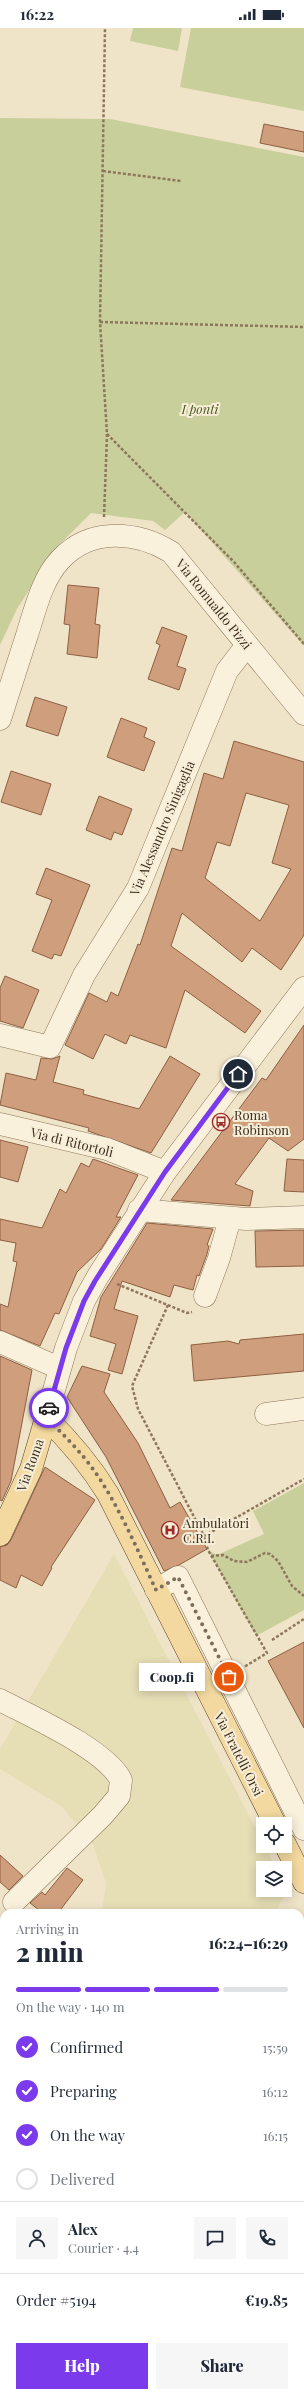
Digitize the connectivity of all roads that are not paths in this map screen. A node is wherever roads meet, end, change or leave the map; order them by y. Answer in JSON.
{"nodes":[{"id":1,"x":247,"y":645,"type":"junction"},
{"id":2,"x":304,"y":714,"type":"edge"},
{"id":3,"x":0,"y":718,"type":"edge"},
{"id":4,"x":304,"y":988,"type":"edge"},
{"id":5,"x":0,"y":1035,"type":"edge"},
{"id":6,"x":0,"y":1124,"type":"edge"},
{"id":7,"x":165,"y":1172,"type":"junction"},
{"id":8,"x":139,"y":1210,"type":"junction"},
{"id":9,"x":304,"y":1217,"type":"edge"},
{"id":10,"x":230,"y":1218,"type":"junction"},
{"id":11,"x":204,"y":1296,"type":"road end"},
{"id":12,"x":0,"y":1342,"type":"edge"},
{"id":13,"x":59,"y":1368,"type":"junction"},
{"id":14,"x":304,"y":1409,"type":"edge"},
{"id":15,"x":266,"y":1414,"type":"dead end"},
{"id":16,"x":46,"y":1418,"type":"junction"},
{"id":17,"x":0,"y":1535,"type":"edge"},
{"id":18,"x":156,"y":1590,"type":"junction"},
{"id":19,"x":0,"y":1700,"type":"edge"},
{"id":20,"x":271,"y":1817,"type":"edge"},
{"id":21,"x":304,"y":1829,"type":"edge"},
{"id":22,"x":290,"y":1853,"type":"edge"},
{"id":23,"x":302,"y":1874,"type":"edge"},
{"id":24,"x":14,"y":1902,"type":"dead end"}],
"edges":[{"from":1,"to":2,"type":"street","name":"Via Romualdo Pizzi"},
{"from":1,"to":3,"type":"street","name":"Via Romualdo Pizzi"},
{"from":1,"to":5,"type":"street","name":"Via Alessandro Sinigaglia"},
{"from":4,"to":7,"type":"street","name":"Via Roma"},
{"from":6,"to":7,"type":"street","name":"Via di Ritortoli"},
{"from":7,"to":8,"type":"street","name":"Via Roma"},
{"from":8,"to":10,"type":"street"},
{"from":8,"to":13,"type":"street","name":"Via Roma"},
{"from":9,"to":10,"type":"street"},
{"from":10,"to":11,"type":"street"},
{"from":12,"to":13,"type":"street"},
{"from":13,"to":16,"type":"street","name":"Via Roma"},
{"from":14,"to":15,"type":"street"},
{"from":16,"to":17,"type":"main road","name":"Via Roma"},
{"from":16,"to":18,"type":"main road","name":"Via Fratelli Orsi"},
{"from":18,"to":20,"type":"main road","name":"Via Fratelli Orsi"},
{"from":18,"to":21,"type":"street"},
{"from":19,"to":24,"type":"street"},
{"from":22,"to":23,"type":"main road"}]}
